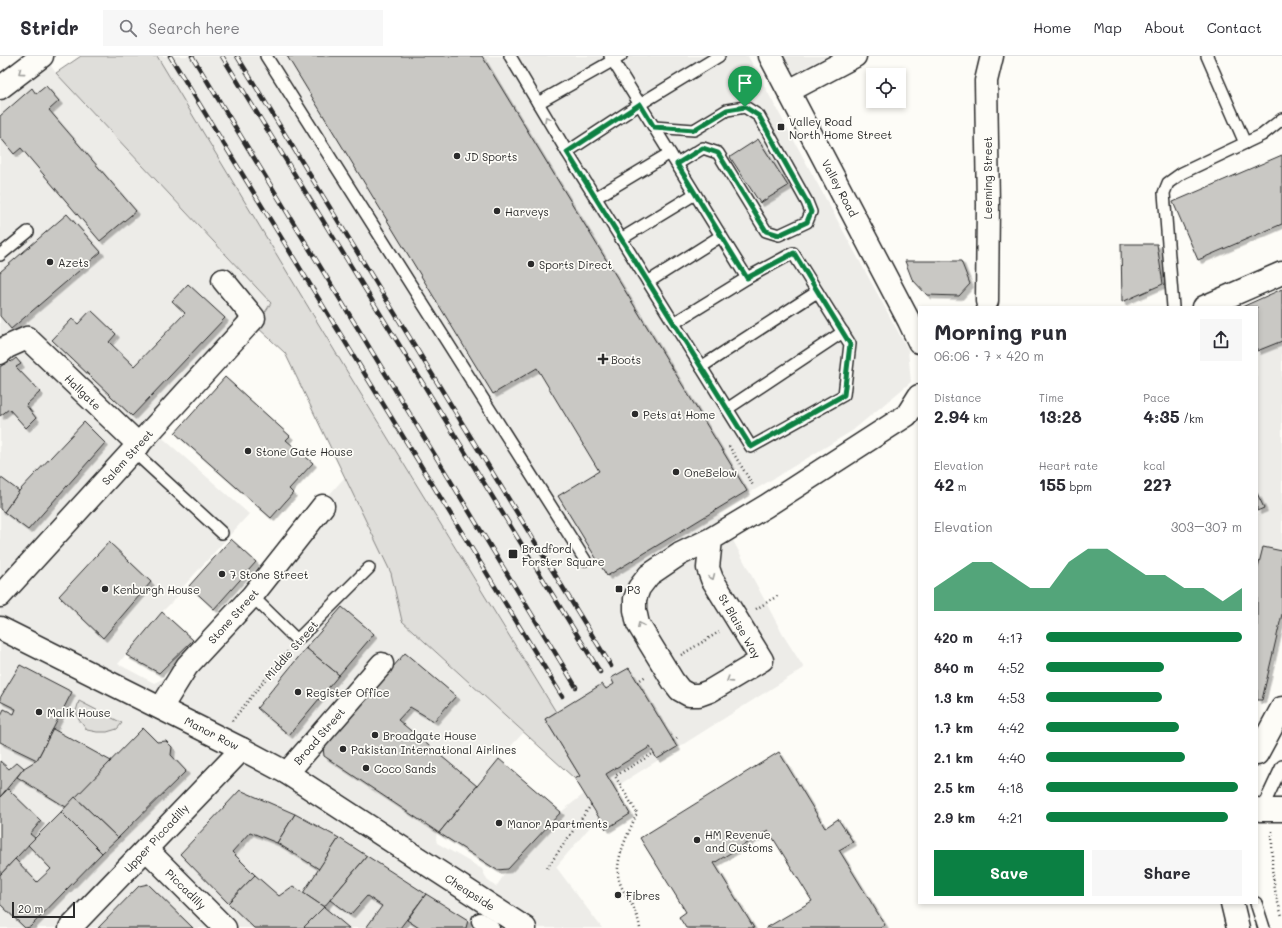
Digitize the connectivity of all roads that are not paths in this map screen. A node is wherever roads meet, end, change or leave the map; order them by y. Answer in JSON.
{"nodes":[{"id":1,"x":42,"y":56,"type":"edge"},
{"id":2,"x":266,"y":56,"type":"edge"},
{"id":3,"x":510,"y":56,"type":"edge"},
{"id":4,"x":719,"y":56,"type":"edge"},
{"id":5,"x":770,"y":56,"type":"edge"},
{"id":6,"x":855,"y":56,"type":"edge"},
{"id":7,"x":992,"y":56,"type":"edge"},
{"id":8,"x":1207,"y":56,"type":"edge"},
{"id":9,"x":614,"y":58,"type":"edge"},
{"id":10,"x":0,"y":88,"type":"edge"},
{"id":11,"x":789,"y":91,"type":"junction"},
{"id":12,"x":538,"y":103,"type":"junction"},
{"id":13,"x":640,"y":104,"type":"junction"},
{"id":14,"x":1282,"y":120,"type":"edge"},
{"id":15,"x":654,"y":127,"type":"junction"},
{"id":16,"x":1245,"y":143,"type":"junction"},
{"id":17,"x":567,"y":152,"type":"junction"},
{"id":18,"x":670,"y":153,"type":"junction"},
{"id":19,"x":677,"y":164,"type":"junction"},
{"id":20,"x":695,"y":194,"type":"junction"},
{"id":21,"x":595,"y":198,"type":"junction"},
{"id":22,"x":28,"y":232,"type":"dead end"},
{"id":23,"x":721,"y":236,"type":"junction"},
{"id":24,"x":621,"y":239,"type":"junction"},
{"id":25,"x":0,"y":256,"type":"edge"},
{"id":26,"x":1282,"y":273,"type":"edge"},
{"id":27,"x":747,"y":278,"type":"junction"},
{"id":28,"x":223,"y":280,"type":"dead end"},
{"id":29,"x":648,"y":282,"type":"junction"},
{"id":30,"x":817,"y":292,"type":"junction"},
{"id":31,"x":987,"y":302,"type":"dead end"},
{"id":32,"x":1173,"y":306,"type":"edge"},
{"id":33,"x":1206,"y":306,"type":"edge"},
{"id":34,"x":674,"y":323,"type":"junction"},
{"id":35,"x":914,"y":324,"type":"edge"},
{"id":36,"x":843,"y":332,"type":"junction"},
{"id":37,"x":918,"y":338,"type":"edge"},
{"id":38,"x":9,"y":344,"type":"edge"},
{"id":39,"x":701,"y":367,"type":"junction"},
{"id":40,"x":918,"y":399,"type":"edge"},
{"id":41,"x":727,"y":409,"type":"junction"},
{"id":42,"x":913,"y":415,"type":"edge"},
{"id":43,"x":136,"y":448,"type":"junction"},
{"id":44,"x":323,"y":506,"type":"dead end"},
{"id":45,"x":222,"y":533,"type":"dead end"},
{"id":46,"x":711,"y":539,"type":"junction"},
{"id":47,"x":585,"y":560,"type":"dead end"},
{"id":48,"x":369,"y":568,"type":"dead end"},
{"id":49,"x":0,"y":596,"type":"edge"},
{"id":50,"x":252,"y":596,"type":"junction"},
{"id":51,"x":0,"y":628,"type":"edge"},
{"id":52,"x":382,"y":664,"type":"dead end"},
{"id":53,"x":161,"y":708,"type":"junction"},
{"id":54,"x":1282,"y":708,"type":"edge"},
{"id":55,"x":242,"y":749,"type":"junction"},
{"id":56,"x":1258,"y":752,"type":"edge"},
{"id":57,"x":1282,"y":766,"type":"edge"},
{"id":58,"x":287,"y":773,"type":"junction"},
{"id":59,"x":1282,"y":810,"type":"edge"},
{"id":60,"x":1258,"y":813,"type":"edge"},
{"id":61,"x":146,"y":849,"type":"junction"},
{"id":62,"x":414,"y":856,"type":"joint"},
{"id":63,"x":1232,"y":904,"type":"edge"},
{"id":64,"x":1256,"y":904,"type":"edge"},
{"id":65,"x":70,"y":928,"type":"edge"},
{"id":66,"x":225,"y":928,"type":"edge"},
{"id":67,"x":525,"y":928,"type":"edge"},
{"id":68,"x":1238,"y":928,"type":"edge"},
{"id":69,"x":1264,"y":928,"type":"edge"}],
"edges":[{"from":1,"to":10,"type":"street","one_way":true},
{"from":2,"to":47,"type":"lane"},
{"from":3,"to":12,"type":"lane"},
{"from":4,"to":13,"type":"lane"},
{"from":5,"to":11,"type":"street","name":"Valley Road"},
{"from":6,"to":11,"type":"street"},
{"from":7,"to":31,"type":"street","name":"Leeming Street"},
{"from":8,"to":16,"type":"lane"},
{"from":9,"to":12,"type":"lane"},
{"from":9,"to":13,"type":"lane"},
{"from":11,"to":35,"type":"street","name":"Valley Road"},
{"from":17,"to":12,"type":"lane","one_way":true},
{"from":13,"to":15,"type":"lane"},
{"from":13,"to":17,"type":"lane"},
{"from":14,"to":16,"type":"lane"},
{"from":15,"to":18,"type":"lane"},
{"from":15,"to":19,"type":"lane"},
{"from":16,"to":32,"type":"lane"},
{"from":17,"to":21,"type":"lane"},
{"from":18,"to":19,"type":"lane"},
{"from":18,"to":21,"type":"lane"},
{"from":19,"to":20,"type":"lane"},
{"from":20,"to":23,"type":"lane"},
{"from":20,"to":24,"type":"lane"},
{"from":21,"to":24,"type":"lane"},
{"from":22,"to":25,"type":"lane"},
{"from":23,"to":27,"type":"lane"},
{"from":23,"to":29,"type":"lane"},
{"from":24,"to":29,"type":"lane"},
{"from":26,"to":33,"type":"street"},
{"from":27,"to":30,"type":"lane"},
{"from":27,"to":34,"type":"lane"},
{"from":28,"to":43,"type":"street","name":"Salem Street"},
{"from":29,"to":34,"type":"lane"},
{"from":30,"to":36,"type":"lane"},
{"from":30,"to":39,"type":"lane"},
{"from":34,"to":39,"type":"lane"},
{"from":35,"to":37,"type":"street","name":"Valley Road"},
{"from":36,"to":41,"type":"lane"},
{"from":36,"to":41,"type":"lane"},
{"from":38,"to":43,"type":"street","name":"Hallgate"},
{"from":39,"to":41,"type":"lane"},
{"from":40,"to":42,"type":"street","name":"St Blaise Way"},
{"from":42,"to":46,"type":"street","name":"St Blaise Way"},
{"from":43,"to":45,"type":"lane"},
{"from":43,"to":49,"type":"street","name":"Salem Street"},
{"from":44,"to":50,"type":"street","name":"Stone Street"},
{"from":46,"to":46,"type":"street","name":"St Blaise Way","one_way":true},
{"from":48,"to":50,"type":"lane","name":"Middle Street"},
{"from":50,"to":53,"type":"street","name":"Stone Street"},
{"from":51,"to":53,"type":"street","name":"Manor Row"},
{"from":52,"to":58,"type":"street","name":"Broad Street"},
{"from":53,"to":55,"type":"street","name":"Manor Row"},
{"from":54,"to":56,"type":"street"},
{"from":55,"to":58,"type":"street","name":"Manor Row"},
{"from":55,"to":61,"type":"street","name":"Upper Piccadilly"},
{"from":57,"to":60,"type":"lane"},
{"from":58,"to":62,"type":"street","name":"Manor Row"},
{"from":59,"to":60,"type":"street"},
{"from":61,"to":65,"type":"street","name":"Upper Piccadilly"},
{"from":61,"to":66,"type":"street","name":"Piccadilly"},
{"from":62,"to":67,"type":"street","name":"Cheapside"},
{"from":63,"to":68,"type":"street"},
{"from":64,"to":69,"type":"lane"}]}
